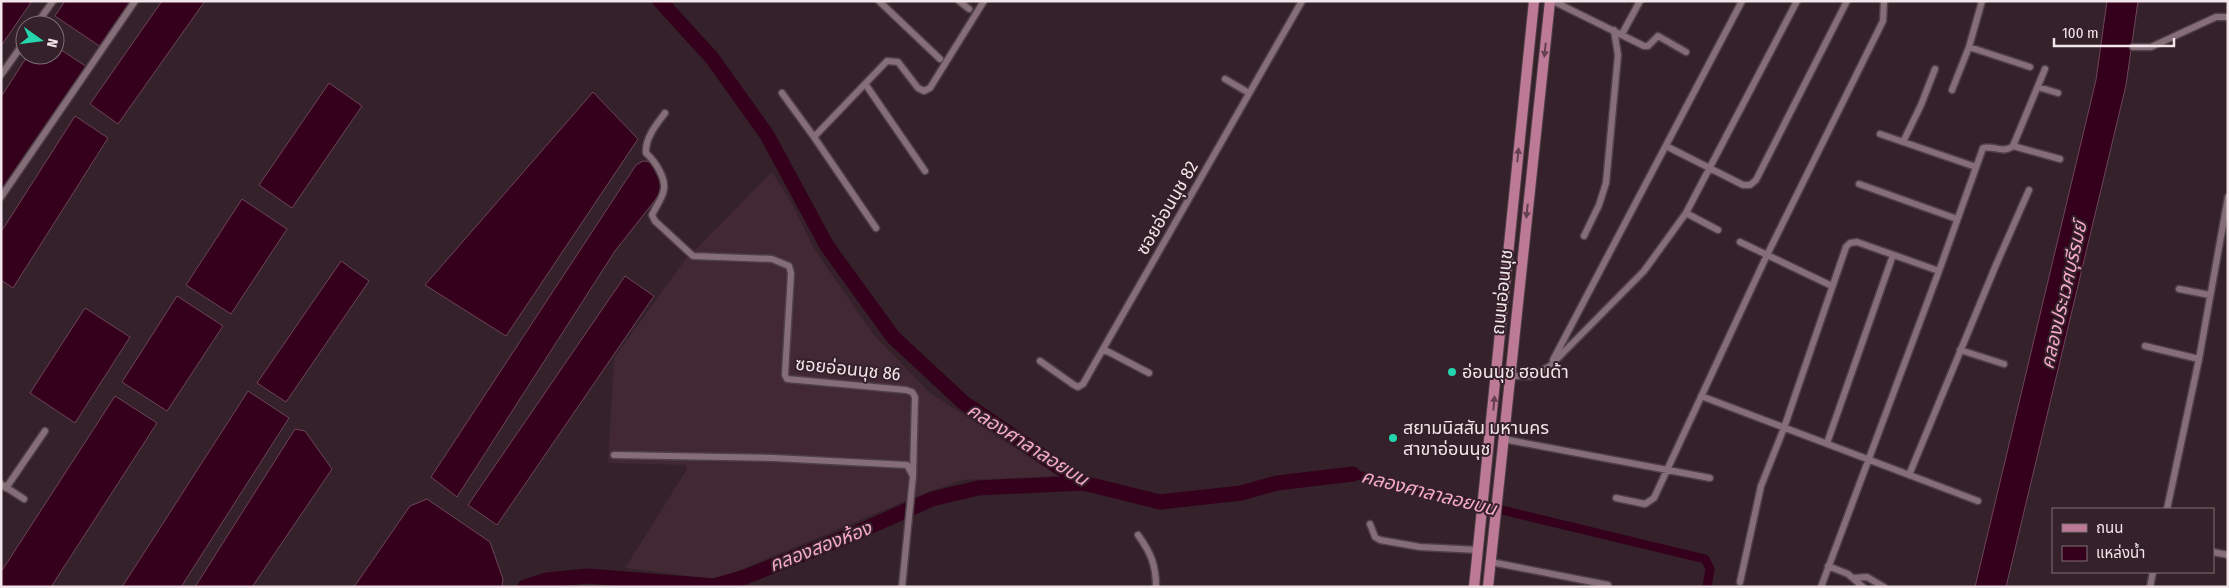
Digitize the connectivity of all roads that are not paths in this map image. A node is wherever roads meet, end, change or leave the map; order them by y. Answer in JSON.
{"nodes":[{"id":1,"x":53,"y":1,"type":"edge"},
{"id":2,"x":135,"y":1,"type":"edge"},
{"id":3,"x":879,"y":1,"type":"edge"},
{"id":4,"x":959,"y":1,"type":"edge"},
{"id":5,"x":984,"y":1,"type":"edge"},
{"id":6,"x":1302,"y":1,"type":"edge"},
{"id":7,"x":1534,"y":1,"type":"edge"},
{"id":8,"x":1551,"y":1,"type":"edge"},
{"id":9,"x":1640,"y":1,"type":"edge"},
{"id":10,"x":1742,"y":1,"type":"edge"},
{"id":11,"x":1797,"y":1,"type":"edge"},
{"id":12,"x":1847,"y":1,"type":"edge"},
{"id":13,"x":1884,"y":1,"type":"edge"},
{"id":14,"x":1982,"y":1,"type":"edge"},
{"id":15,"x":969,"y":9,"type":"dead end"},
{"id":16,"x":43,"y":15,"type":"edge"},
{"id":17,"x":2228,"y":17,"type":"edge"},
{"id":18,"x":1614,"y":30,"type":"junction"},
{"id":19,"x":1622,"y":34,"type":"junction"},
{"id":20,"x":1969,"y":47,"type":"junction"},
{"id":21,"x":2133,"y":47,"type":"dead end"},
{"id":22,"x":1686,"y":52,"type":"dead end"},
{"id":23,"x":15,"y":55,"type":"edge"},
{"id":24,"x":940,"y":59,"type":"dead end"},
{"id":25,"x":2030,"y":67,"type":"dead end"},
{"id":26,"x":1935,"y":69,"type":"dead end"},
{"id":27,"x":2044,"y":69,"type":"dead end"},
{"id":28,"x":1,"y":75,"type":"edge"},
{"id":29,"x":1225,"y":79,"type":"dead end"},
{"id":30,"x":866,"y":85,"type":"junction"},
{"id":31,"x":2038,"y":87,"type":"junction"},
{"id":32,"x":1952,"y":90,"type":"dead end"},
{"id":33,"x":782,"y":93,"type":"dead end"},
{"id":34,"x":1249,"y":93,"type":"junction"},
{"id":35,"x":2058,"y":93,"type":"dead end"},
{"id":36,"x":666,"y":113,"type":"dead end"},
{"id":37,"x":1880,"y":134,"type":"dead end"},
{"id":38,"x":814,"y":137,"type":"junction"},
{"id":39,"x":1903,"y":142,"type":"junction"},
{"id":40,"x":1666,"y":146,"type":"junction"},
{"id":41,"x":2013,"y":146,"type":"junction"},
{"id":42,"x":2060,"y":160,"type":"dead end"},
{"id":43,"x":1976,"y":167,"type":"junction"},
{"id":44,"x":1710,"y":168,"type":"junction"},
{"id":45,"x":925,"y":171,"type":"dead end"},
{"id":46,"x":1859,"y":184,"type":"dead end"},
{"id":47,"x":2029,"y":190,"type":"dead end"},
{"id":48,"x":1,"y":196,"type":"edge"},
{"id":49,"x":2228,"y":197,"type":"edge"},
{"id":50,"x":2227,"y":207,"type":"edge"},
{"id":51,"x":1686,"y":213,"type":"junction"},
{"id":52,"x":1956,"y":220,"type":"junction"},
{"id":53,"x":876,"y":228,"type":"dead end"},
{"id":54,"x":1718,"y":230,"type":"dead end"},
{"id":55,"x":1584,"y":236,"type":"dead end"},
{"id":56,"x":1740,"y":242,"type":"dead end"},
{"id":57,"x":1767,"y":255,"type":"junction"},
{"id":58,"x":1894,"y":255,"type":"junction"},
{"id":59,"x":1939,"y":272,"type":"junction"},
{"id":60,"x":1832,"y":286,"type":"junction"},
{"id":61,"x":2179,"y":289,"type":"dead end"},
{"id":62,"x":2210,"y":295,"type":"junction"},
{"id":63,"x":2144,"y":346,"type":"dead end"},
{"id":64,"x":1103,"y":349,"type":"junction"},
{"id":65,"x":1960,"y":350,"type":"junction"},
{"id":66,"x":2199,"y":359,"type":"junction"},
{"id":67,"x":1040,"y":361,"type":"dead end"},
{"id":68,"x":2004,"y":364,"type":"dead end"},
{"id":69,"x":1550,"y":366,"type":"junction"},
{"id":70,"x":1149,"y":374,"type":"dead end"},
{"id":71,"x":1510,"y":376,"type":"junction"},
{"id":72,"x":1701,"y":396,"type":"junction"},
{"id":73,"x":1784,"y":428,"type":"junction"},
{"id":74,"x":45,"y":431,"type":"dead end"},
{"id":75,"x":1503,"y":438,"type":"junction"},
{"id":76,"x":1827,"y":443,"type":"junction"},
{"id":77,"x":614,"y":456,"type":"dead end"},
{"id":78,"x":1868,"y":459,"type":"junction"},
{"id":79,"x":1667,"y":469,"type":"junction"},
{"id":80,"x":1909,"y":475,"type":"junction"},
{"id":81,"x":913,"y":476,"type":"junction"},
{"id":82,"x":1710,"y":478,"type":"dead end"},
{"id":83,"x":4,"y":486,"type":"edge"},
{"id":84,"x":1616,"y":498,"type":"dead end"},
{"id":85,"x":24,"y":500,"type":"dead end"},
{"id":86,"x":1978,"y":501,"type":"dead end"},
{"id":87,"x":2167,"y":508,"type":"edge"},
{"id":88,"x":1370,"y":524,"type":"dead end"},
{"id":89,"x":1138,"y":535,"type":"dead end"},
{"id":90,"x":1479,"y":550,"type":"junction"},
{"id":91,"x":2214,"y":552,"type":"edge"},
{"id":92,"x":2228,"y":555,"type":"edge"},
{"id":93,"x":1491,"y":562,"type":"junction"},
{"id":94,"x":1828,"y":566,"type":"junction"},
{"id":95,"x":2153,"y":573,"type":"edge"},
{"id":96,"x":1854,"y":578,"type":"junction"},
{"id":97,"x":1740,"y":582,"type":"dead end"},
{"id":98,"x":1608,"y":585,"type":"dead end"},
{"id":99,"x":902,"y":587,"type":"edge"},
{"id":100,"x":1156,"y":587,"type":"edge"},
{"id":101,"x":1474,"y":587,"type":"edge"},
{"id":102,"x":1488,"y":587,"type":"edge"},
{"id":103,"x":1821,"y":587,"type":"edge"},
{"id":104,"x":1863,"y":587,"type":"edge"},
{"id":105,"x":1884,"y":587,"type":"edge"},
{"id":106,"x":2150,"y":587,"type":"edge"}],
"edges":[{"from":1,"to":16,"type":"street"},
{"from":2,"to":48,"type":"street"},
{"from":3,"to":24,"type":"street"},
{"from":4,"to":15,"type":"street"},
{"from":5,"to":30,"type":"street"},
{"from":6,"to":34,"type":"street","name":"ซอยอ่อนนุช 82"},
{"from":90,"to":7,"type":"main road","name":"ถนนอ่อนนุช","one_way":true},
{"from":8,"to":18,"type":"street"},
{"from":8,"to":71,"type":"main road","name":"ถนนอ่อนนุช","one_way":true},
{"from":9,"to":19,"type":"street"},
{"from":10,"to":40,"type":"street"},
{"from":11,"to":44,"type":"street"},
{"from":12,"to":44,"type":"street"},
{"from":13,"to":57,"type":"street"},
{"from":14,"to":20,"type":"street"},
{"from":17,"to":21,"type":"street"},
{"from":18,"to":19,"type":"street"},
{"from":18,"to":55,"type":"street"},
{"from":19,"to":22,"type":"street"},
{"from":20,"to":25,"type":"street"},
{"from":20,"to":32,"type":"street"},
{"from":23,"to":28,"type":"street"},
{"from":26,"to":39,"type":"street"},
{"from":27,"to":31,"type":"street"},
{"from":29,"to":34,"type":"street"},
{"from":30,"to":38,"type":"street"},
{"from":30,"to":45,"type":"street"},
{"from":31,"to":35,"type":"street"},
{"from":31,"to":41,"type":"street"},
{"from":33,"to":38,"type":"street"},
{"from":34,"to":64,"type":"street","name":"ซอยอ่อนนุช 82"},
{"from":36,"to":81,"type":"street","name":"ซอยอ่อนนุช 86"},
{"from":37,"to":39,"type":"street"},
{"from":38,"to":53,"type":"street"},
{"from":39,"to":43,"type":"street"},
{"from":40,"to":44,"type":"street"},
{"from":40,"to":69,"type":"street"},
{"from":41,"to":42,"type":"street"},
{"from":41,"to":43,"type":"street"},
{"from":43,"to":52,"type":"street"},
{"from":44,"to":51,"type":"street"},
{"from":46,"to":52,"type":"street"},
{"from":47,"to":65,"type":"street"},
{"from":49,"to":50,"type":"street"},
{"from":50,"to":62,"type":"street"},
{"from":51,"to":54,"type":"street"},
{"from":51,"to":69,"type":"street"},
{"from":52,"to":59,"type":"street"},
{"from":56,"to":57,"type":"street"},
{"from":57,"to":60,"type":"street"},
{"from":57,"to":72,"type":"street"},
{"from":58,"to":59,"type":"street"},
{"from":58,"to":60,"type":"street"},
{"from":58,"to":76,"type":"street"},
{"from":59,"to":78,"type":"street"},
{"from":60,"to":73,"type":"street"},
{"from":61,"to":62,"type":"street"},
{"from":62,"to":66,"type":"street"},
{"from":63,"to":66,"type":"street"},
{"from":64,"to":67,"type":"street","name":"ซอยอ่อนนุช 82"},
{"from":64,"to":70,"type":"street"},
{"from":65,"to":68,"type":"street"},
{"from":65,"to":80,"type":"street"},
{"from":66,"to":87,"type":"street"},
{"from":69,"to":71,"type":"street"},
{"from":71,"to":75,"type":"main road","name":"ถนนอ่อนนุช"},
{"from":72,"to":73,"type":"street"},
{"from":72,"to":79,"type":"street"},
{"from":73,"to":76,"type":"street"},
{"from":73,"to":97,"type":"street"},
{"from":74,"to":83,"type":"street"},
{"from":75,"to":79,"type":"street"},
{"from":75,"to":93,"type":"main road","name":"ถนนอ่อนนุช"},
{"from":76,"to":78,"type":"street"},
{"from":77,"to":81,"type":"street"},
{"from":78,"to":80,"type":"street"},
{"from":78,"to":94,"type":"street"},
{"from":79,"to":82,"type":"street"},
{"from":79,"to":84,"type":"street"},
{"from":80,"to":86,"type":"street"},
{"from":81,"to":99,"type":"street","name":"ซอยอ่อนนุช 86"},
{"from":83,"to":85,"type":"street"},
{"from":88,"to":90,"type":"street"},
{"from":89,"to":100,"type":"street"},
{"from":90,"to":101,"type":"main road","name":"ถนนอ่อนนุช"},
{"from":91,"to":92,"type":"street"},
{"from":93,"to":98,"type":"street"},
{"from":93,"to":102,"type":"main road","name":"ถนนอ่อนนุช"},
{"from":94,"to":96,"type":"street"},
{"from":94,"to":103,"type":"street"},
{"from":95,"to":106,"type":"street"},
{"from":96,"to":104,"type":"street"},
{"from":96,"to":105,"type":"street"}]}
